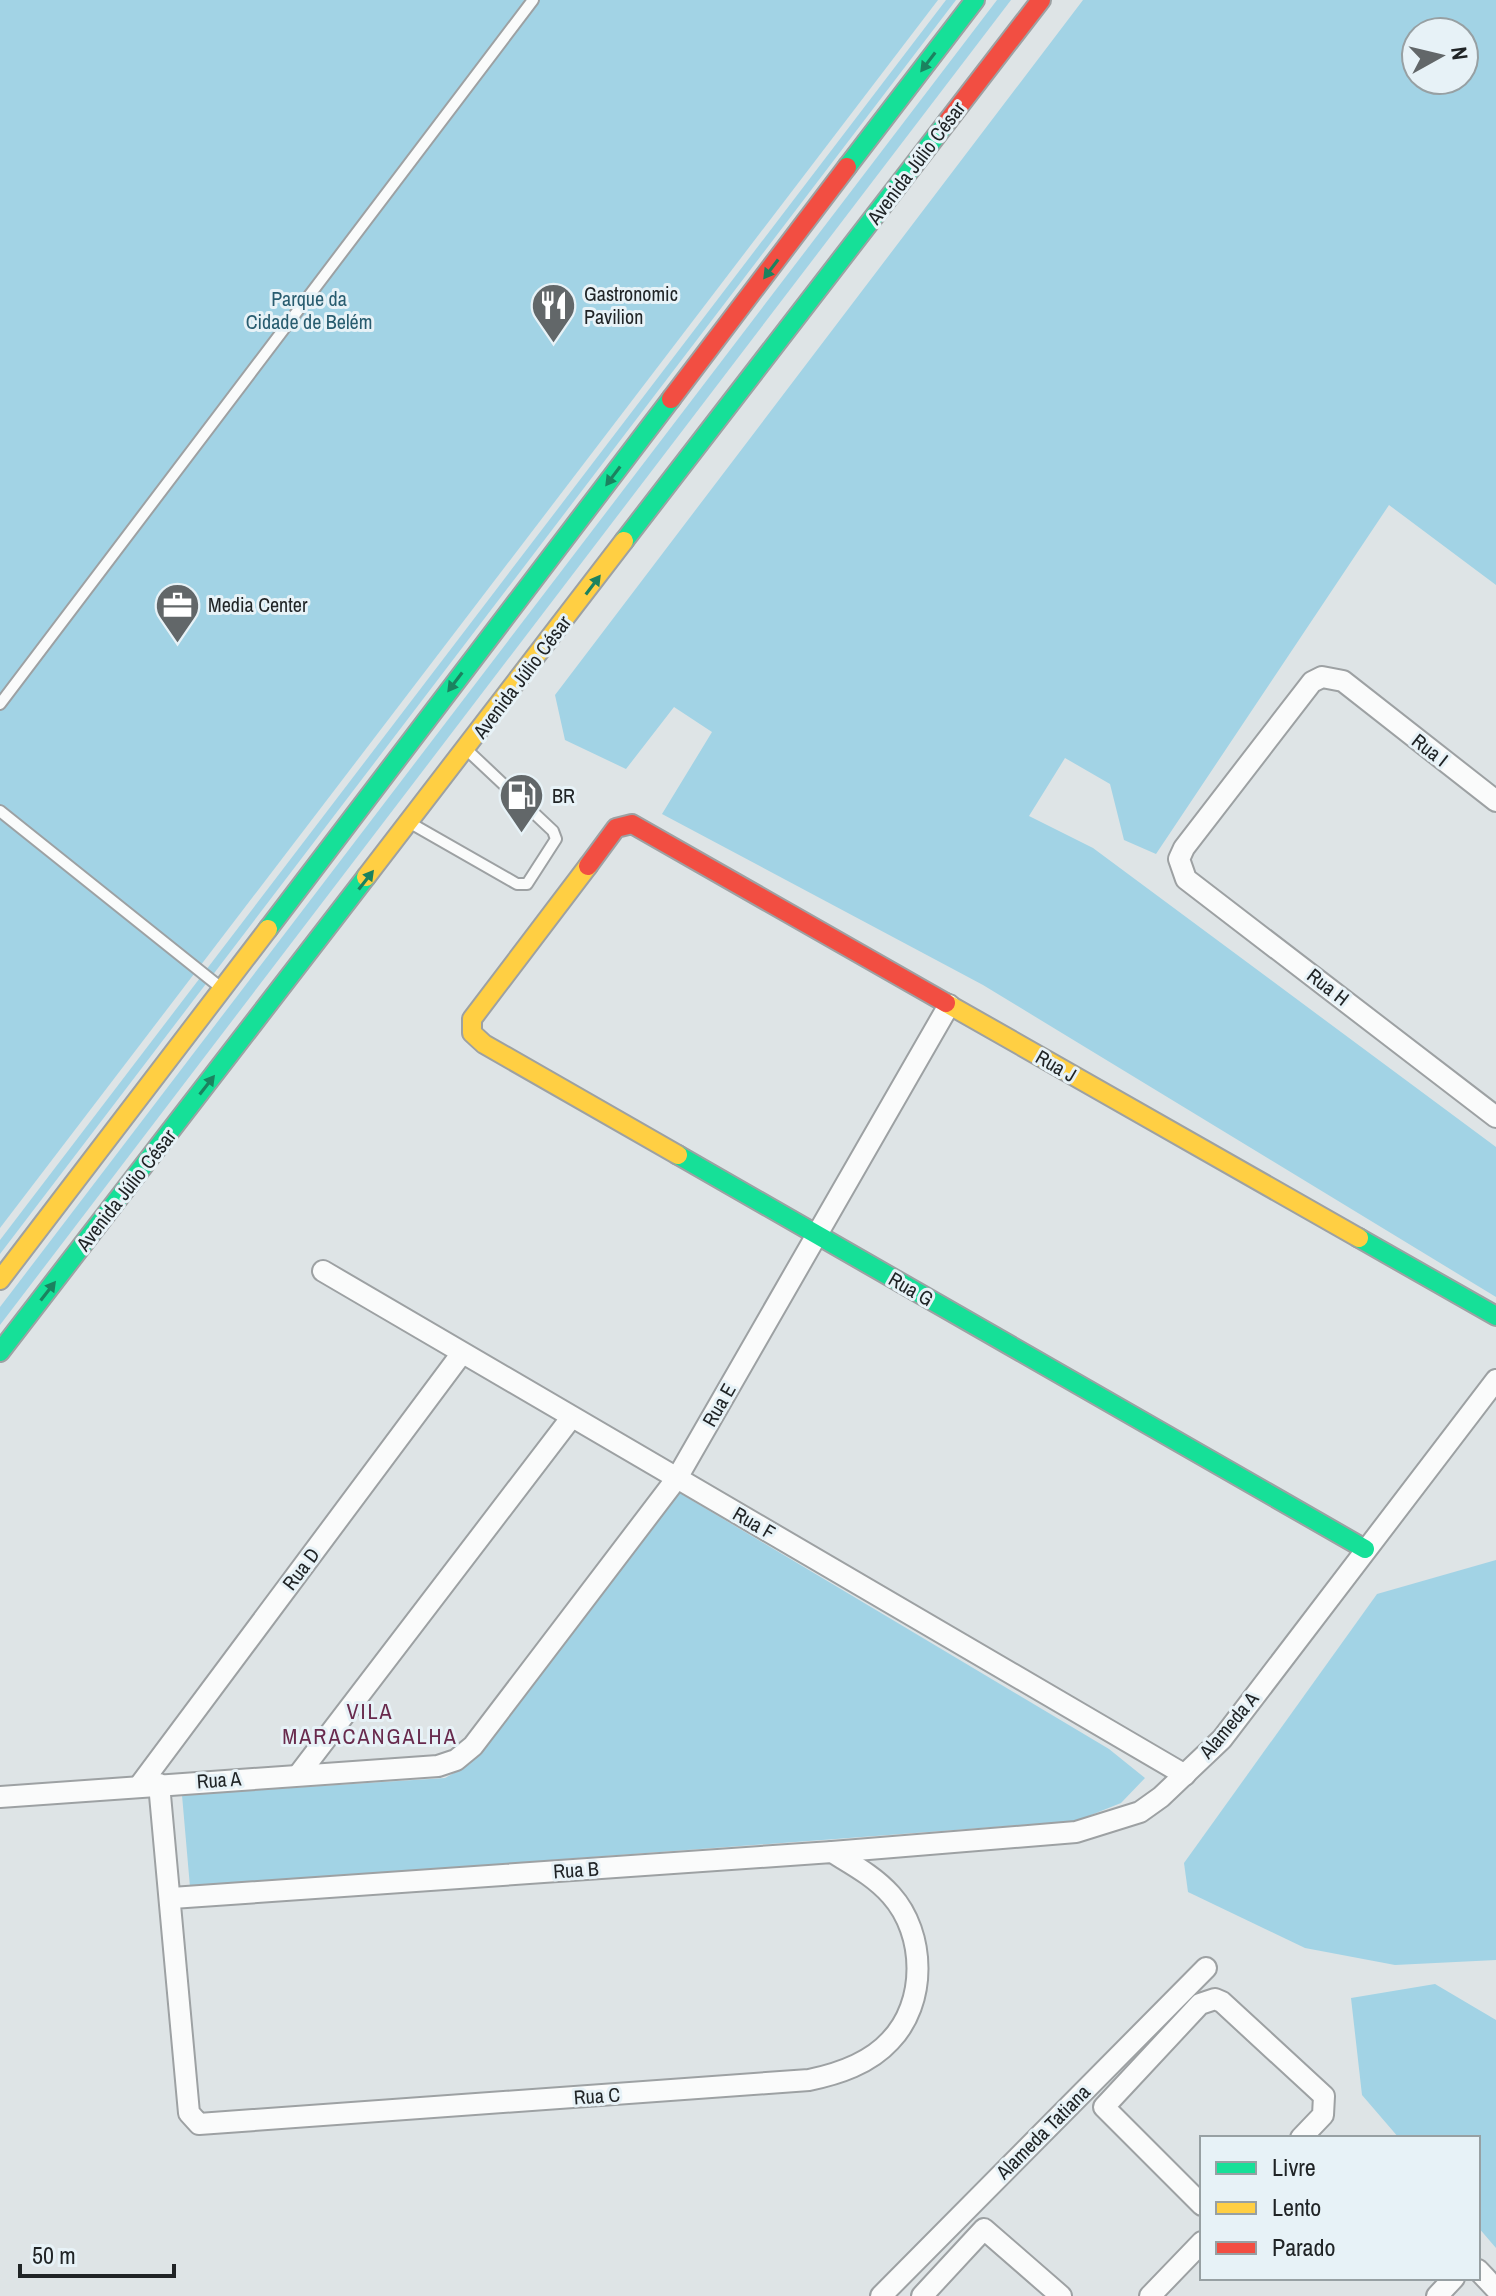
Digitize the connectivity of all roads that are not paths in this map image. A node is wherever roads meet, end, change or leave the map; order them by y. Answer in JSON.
{"nodes":[{"id":1,"x":533,"y":0,"type":"edge"},
{"id":2,"x":975,"y":0,"type":"edge"},
{"id":3,"x":1041,"y":0,"type":"edge"},
{"id":4,"x":0,"y":704,"type":"edge"},
{"id":5,"x":467,"y":750,"type":"junction"},
{"id":6,"x":1496,"y":801,"type":"edge"},
{"id":7,"x":0,"y":811,"type":"edge"},
{"id":8,"x":410,"y":823,"type":"junction"},
{"id":9,"x":1184,"y":848,"type":"joint"},
{"id":10,"x":222,"y":989,"type":"junction"},
{"id":11,"x":949,"y":1005,"type":"junction"},
{"id":12,"x":472,"y":1019,"type":"joint"},
{"id":13,"x":1496,"y":1117,"type":"edge"},
{"id":14,"x":818,"y":1236,"type":"junction"},
{"id":15,"x":323,"y":1271,"type":"dead end"},
{"id":16,"x":0,"y":1280,"type":"edge"},
{"id":17,"x":1496,"y":1316,"type":"edge"},
{"id":18,"x":0,"y":1352,"type":"edge"},
{"id":19,"x":462,"y":1353,"type":"junction"},
{"id":20,"x":1496,"y":1380,"type":"edge"},
{"id":21,"x":571,"y":1418,"type":"junction"},
{"id":22,"x":677,"y":1478,"type":"junction"},
{"id":23,"x":1365,"y":1549,"type":"junction"},
{"id":24,"x":438,"y":1766,"type":"joint"},
{"id":25,"x":299,"y":1774,"type":"junction"},
{"id":26,"x":1185,"y":1775,"type":"junction"},
{"id":27,"x":150,"y":1784,"type":"junction"},
{"id":28,"x":0,"y":1797,"type":"edge"},
{"id":29,"x":832,"y":1852,"type":"junction"},
{"id":30,"x":172,"y":1898,"type":"junction"},
{"id":31,"x":1206,"y":1968,"type":"dead end"},
{"id":32,"x":1303,"y":2136,"type":"edge"},
{"id":33,"x":1200,"y":2203,"type":"edge"},
{"id":34,"x":1200,"y":2244,"type":"edge"},
{"id":35,"x":1480,"y":2272,"type":"edge"},
{"id":36,"x":1452,"y":2280,"type":"edge"},
{"id":37,"x":1496,"y":2289,"type":"edge"},
{"id":38,"x":881,"y":2296,"type":"edge"},
{"id":39,"x":922,"y":2296,"type":"edge"},
{"id":40,"x":1061,"y":2296,"type":"edge"},
{"id":41,"x":1150,"y":2296,"type":"edge"},
{"id":42,"x":1437,"y":2296,"type":"edge"}],
"edges":[{"from":1,"to":4,"type":"lane"},
{"from":2,"to":10,"type":"main road","one_way":true},
{"from":5,"to":3,"type":"main road","name":"Avenida Júlio César","one_way":true},
{"from":5,"to":8,"type":"main road","name":"Avenida Júlio César"},
{"from":5,"to":8,"type":"lane"},
{"from":6,"to":9,"type":"street","name":"Rua I"},
{"from":7,"to":10,"type":"lane"},
{"from":18,"to":8,"type":"main road","name":"Avenida Júlio César","one_way":true},
{"from":9,"to":13,"type":"street","name":"Rua H"},
{"from":10,"to":16,"type":"main road"},
{"from":11,"to":12,"type":"main road","name":"Rua J"},
{"from":11,"to":14,"type":"street","name":"Rua E"},
{"from":11,"to":17,"type":"main road","name":"Rua J"},
{"from":12,"to":14,"type":"main road","name":"Rua G"},
{"from":14,"to":22,"type":"street","name":"Rua E"},
{"from":14,"to":23,"type":"main road","name":"Rua G"},
{"from":15,"to":19,"type":"street","name":"Rua F"},
{"from":19,"to":21,"type":"street","name":"Rua F"},
{"from":19,"to":27,"type":"street","name":"Rua D"},
{"from":20,"to":23,"type":"street","name":"Alameda A"},
{"from":21,"to":22,"type":"street","name":"Rua F"},
{"from":21,"to":25,"type":"street"},
{"from":22,"to":24,"type":"street","name":"Rua E"},
{"from":22,"to":26,"type":"street","name":"Rua F"},
{"from":23,"to":26,"type":"street","name":"Alameda A"},
{"from":24,"to":25,"type":"street","name":"Rua A"},
{"from":25,"to":27,"type":"street","name":"Rua A"},
{"from":26,"to":29,"type":"street","name":"Alameda A"},
{"from":27,"to":28,"type":"street","name":"Rua A"},
{"from":27,"to":30,"type":"street"},
{"from":29,"to":30,"type":"street","name":"Rua B"},
{"from":29,"to":30,"type":"street","name":"Rua C"},
{"from":31,"to":38,"type":"street","name":"Alameda Tatiana"},
{"from":32,"to":33,"type":"street","name":"Alameda Tatiana"},
{"from":34,"to":41,"type":"street"},
{"from":35,"to":37,"type":"street"},
{"from":36,"to":42,"type":"street"},
{"from":39,"to":40,"type":"street"}]}
